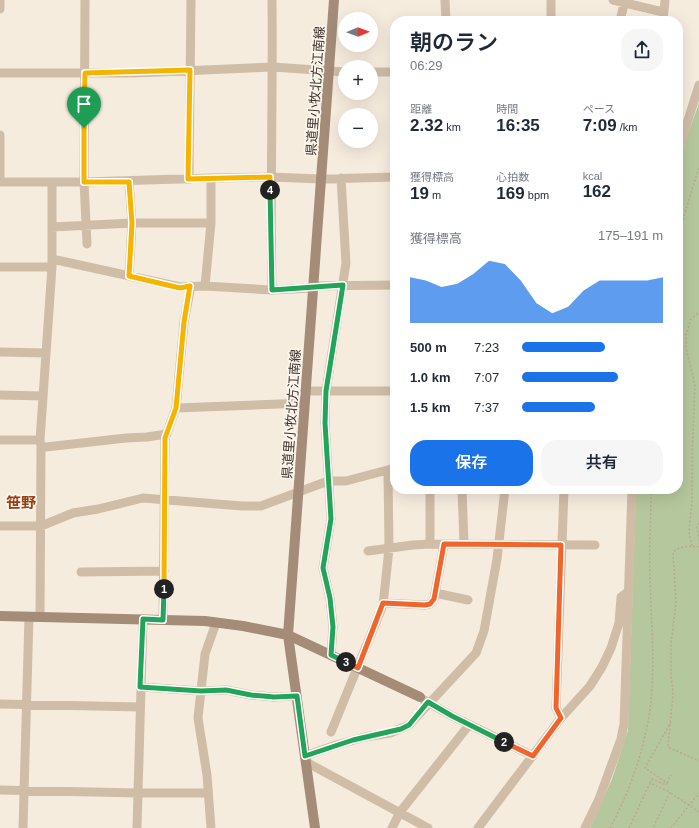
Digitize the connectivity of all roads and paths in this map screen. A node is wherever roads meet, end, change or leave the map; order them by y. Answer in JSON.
{"nodes":[{"id":1,"x":0,"y":0,"type":"edge"},
{"id":2,"x":85,"y":0,"type":"edge"},
{"id":3,"x":191,"y":0,"type":"edge"},
{"id":4,"x":272,"y":0,"type":"edge"},
{"id":5,"x":334,"y":0,"type":"edge"},
{"id":6,"x":445,"y":0,"type":"edge"},
{"id":7,"x":551,"y":0,"type":"edge"},
{"id":8,"x":613,"y":0,"type":"edge"},
{"id":9,"x":665,"y":0,"type":"edge"},
{"id":10,"x":625,"y":2,"type":"edge"},
{"id":11,"x":0,"y":9,"type":"edge"},
{"id":12,"x":446,"y":16,"type":"edge"},
{"id":13,"x":552,"y":16,"type":"edge"},
{"id":14,"x":621,"y":16,"type":"edge"},
{"id":15,"x":663,"y":16,"type":"edge"},
{"id":16,"x":273,"y":67,"type":"junction"},
{"id":17,"x":190,"y":70,"type":"junction"},
{"id":18,"x":329,"y":72,"type":"junction"},
{"id":19,"x":338,"y":72,"type":"edge"},
{"id":20,"x":378,"y":72,"type":"edge"},
{"id":21,"x":390,"y":72,"type":"edge"},
{"id":22,"x":0,"y":73,"type":"edge"},
{"id":23,"x":85,"y":73,"type":"junction"},
{"id":24,"x":699,"y":85,"type":"edge"},
{"id":25,"x":0,"y":135,"type":"edge"},
{"id":26,"x":683,"y":136,"type":"edge"},
{"id":27,"x":699,"y":167,"type":"edge"},
{"id":28,"x":270,"y":177,"type":"junction"},
{"id":29,"x":390,"y":177,"type":"edge"},
{"id":30,"x":696,"y":177,"type":"junction"},
{"id":31,"x":211,"y":178,"type":"junction"},
{"id":32,"x":342,"y":178,"type":"junction"},
{"id":33,"x":699,"y":178,"type":"edge"},
{"id":34,"x":188,"y":179,"type":"junction"},
{"id":35,"x":321,"y":179,"type":"junction"},
{"id":36,"x":0,"y":182,"type":"edge"},
{"id":37,"x":52,"y":182,"type":"junction"},
{"id":38,"x":84,"y":182,"type":"junction"},
{"id":39,"x":129,"y":182,"type":"junction"},
{"id":40,"x":683,"y":216,"type":"edge"},
{"id":41,"x":132,"y":223,"type":"junction"},
{"id":42,"x":211,"y":224,"type":"junction"},
{"id":43,"x":87,"y":226,"type":"junction"},
{"id":44,"x":52,"y":227,"type":"junction"},
{"id":45,"x":87,"y":244,"type":"dead end"},
{"id":46,"x":52,"y":263,"type":"junction"},
{"id":47,"x":0,"y":267,"type":"edge"},
{"id":48,"x":129,"y":276,"type":"junction"},
{"id":49,"x":343,"y":285,"type":"junction"},
{"id":50,"x":390,"y":285,"type":"edge"},
{"id":51,"x":190,"y":286,"type":"junction"},
{"id":52,"x":205,"y":286,"type":"junction"},
{"id":53,"x":312,"y":287,"type":"junction"},
{"id":54,"x":272,"y":290,"type":"junction"},
{"id":55,"x":699,"y":312,"type":"edge"},
{"id":56,"x":0,"y":352,"type":"edge"},
{"id":57,"x":46,"y":353,"type":"junction"},
{"id":58,"x":306,"y":391,"type":"junction"},
{"id":59,"x":326,"y":391,"type":"junction"},
{"id":60,"x":390,"y":391,"type":"edge"},
{"id":61,"x":0,"y":396,"type":"edge"},
{"id":62,"x":43,"y":396,"type":"junction"},
{"id":63,"x":305,"y":403,"type":"junction"},
{"id":64,"x":176,"y":408,"type":"junction"},
{"id":65,"x":167,"y":434,"type":"junction"},
{"id":66,"x":0,"y":440,"type":"edge"},
{"id":67,"x":41,"y":443,"type":"junction"},
{"id":68,"x":390,"y":469,"type":"edge"},
{"id":69,"x":328,"y":481,"type":"junction"},
{"id":70,"x":298,"y":492,"type":"junction"},
{"id":71,"x":390,"y":494,"type":"edge"},
{"id":72,"x":430,"y":494,"type":"edge"},
{"id":73,"x":462,"y":494,"type":"edge"},
{"id":74,"x":504,"y":494,"type":"edge"},
{"id":75,"x":564,"y":494,"type":"edge"},
{"id":76,"x":632,"y":494,"type":"edge"},
{"id":77,"x":652,"y":494,"type":"edge"},
{"id":78,"x":163,"y":500,"type":"junction"},
{"id":79,"x":699,"y":523,"type":"edge"},
{"id":80,"x":0,"y":526,"type":"edge"},
{"id":81,"x":41,"y":526,"type":"junction"},
{"id":82,"x":699,"y":541,"type":"edge"},
{"id":83,"x":430,"y":544,"type":"junction"},
{"id":84,"x":444,"y":544,"type":"junction"},
{"id":85,"x":464,"y":544,"type":"junction"},
{"id":86,"x":499,"y":544,"type":"junction"},
{"id":87,"x":561,"y":545,"type":"junction"},
{"id":88,"x":595,"y":546,"type":"dead end"},
{"id":89,"x":692,"y":546,"type":"junction"},
{"id":90,"x":699,"y":546,"type":"edge"},
{"id":91,"x":389,"y":549,"type":"junction"},
{"id":92,"x":368,"y":551,"type":"dead end"},
{"id":93,"x":164,"y":571,"type":"junction"},
{"id":94,"x":81,"y":572,"type":"dead end"},
{"id":95,"x":628,"y":592,"type":"junction"},
{"id":96,"x":435,"y":593,"type":"junction"},
{"id":97,"x":468,"y":600,"type":"dead end"},
{"id":98,"x":383,"y":603,"type":"junction"},
{"id":99,"x":0,"y":616,"type":"edge"},
{"id":100,"x":29,"y":617,"type":"junction"},
{"id":101,"x":40,"y":617,"type":"junction"},
{"id":102,"x":143,"y":619,"type":"junction"},
{"id":103,"x":163,"y":620,"type":"junction"},
{"id":104,"x":216,"y":622,"type":"junction"},
{"id":105,"x":288,"y":635,"type":"junction"},
{"id":106,"x":331,"y":655,"type":"junction"},
{"id":107,"x":358,"y":668,"type":"junction"},
{"id":108,"x":140,"y":687,"type":"junction"},
{"id":109,"x":201,"y":691,"type":"junction"},
{"id":110,"x":297,"y":696,"type":"junction"},
{"id":111,"x":424,"y":700,"type":"junction"},
{"id":112,"x":0,"y":704,"type":"edge"},
{"id":113,"x":27,"y":704,"type":"junction"},
{"id":114,"x":140,"y":707,"type":"junction"},
{"id":115,"x":561,"y":718,"type":"junction"},
{"id":116,"x":672,"y":720,"type":"junction"},
{"id":117,"x":469,"y":725,"type":"junction"},
{"id":118,"x":330,"y":732,"type":"dead end"},
{"id":119,"x":533,"y":756,"type":"junction"},
{"id":120,"x":306,"y":759,"type":"junction"},
{"id":121,"x":699,"y":761,"type":"edge"},
{"id":122,"x":671,"y":775,"type":"dead end"},
{"id":123,"x":650,"y":783,"type":"junction"},
{"id":124,"x":667,"y":784,"type":"junction"},
{"id":125,"x":0,"y":790,"type":"edge"},
{"id":126,"x":24,"y":790,"type":"junction"},
{"id":127,"x":664,"y":790,"type":"junction"},
{"id":128,"x":208,"y":792,"type":"junction"},
{"id":129,"x":670,"y":792,"type":"junction"},
{"id":130,"x":138,"y":793,"type":"junction"},
{"id":131,"x":699,"y":793,"type":"edge"},
{"id":132,"x":690,"y":804,"type":"junction"},
{"id":133,"x":400,"y":812,"type":"junction"},
{"id":134,"x":699,"y":812,"type":"edge"},
{"id":135,"x":23,"y":828,"type":"edge"},
{"id":136,"x":137,"y":828,"type":"edge"},
{"id":137,"x":211,"y":828,"type":"edge"},
{"id":138,"x":315,"y":828,"type":"edge"},
{"id":139,"x":392,"y":828,"type":"edge"},
{"id":140,"x":428,"y":828,"type":"edge"},
{"id":141,"x":478,"y":828,"type":"edge"},
{"id":142,"x":585,"y":828,"type":"edge"},
{"id":143,"x":610,"y":828,"type":"edge"},
{"id":144,"x":629,"y":828,"type":"edge"},
{"id":145,"x":653,"y":828,"type":"edge"},
{"id":146,"x":671,"y":828,"type":"edge"}],
"edges":[{"from":1,"to":11,"type":"street"},
{"from":2,"to":23,"type":"street"},
{"from":3,"to":17,"type":"street"},
{"from":4,"to":16,"type":"street"},
{"from":5,"to":18,"type":"main road","name":"県道里小牧北方江南線"},
{"from":6,"to":12,"type":"street"},
{"from":7,"to":13,"type":"street"},
{"from":8,"to":10,"type":"street"},
{"from":9,"to":15,"type":"street"},
{"from":10,"to":14,"type":"street"},
{"from":10,"to":15,"type":"street"},
{"from":16,"to":17,"type":"street"},
{"from":16,"to":18,"type":"street"},
{"from":16,"to":28,"type":"street"},
{"from":17,"to":23,"type":"street"},
{"from":17,"to":34,"type":"street"},
{"from":18,"to":19,"type":"street"},
{"from":18,"to":35,"type":"main road","name":"県道里小牧北方江南線"},
{"from":20,"to":21,"type":"street"},
{"from":22,"to":23,"type":"street"},
{"from":23,"to":38,"type":"street"},
{"from":24,"to":26,"type":"street"},
{"from":25,"to":36,"type":"street"},
{"from":27,"to":30,"type":"path"},
{"from":28,"to":31,"type":"street"},
{"from":28,"to":35,"type":"street"},
{"from":28,"to":54,"type":"street"},
{"from":29,"to":32,"type":"street"},
{"from":30,"to":33,"type":"path"},
{"from":30,"to":40,"type":"path"},
{"from":31,"to":34,"type":"street"},
{"from":31,"to":42,"type":"street"},
{"from":32,"to":35,"type":"street"},
{"from":32,"to":49,"type":"street"},
{"from":34,"to":39,"type":"street"},
{"from":35,"to":53,"type":"main road","name":"県道里小牧北方江南線"},
{"from":36,"to":37,"type":"street"},
{"from":37,"to":38,"type":"street"},
{"from":37,"to":44,"type":"street"},
{"from":38,"to":39,"type":"street"},
{"from":38,"to":43,"type":"street"},
{"from":39,"to":41,"type":"street"},
{"from":41,"to":42,"type":"street"},
{"from":41,"to":43,"type":"street"},
{"from":41,"to":48,"type":"street"},
{"from":42,"to":52,"type":"street"},
{"from":43,"to":44,"type":"street"},
{"from":43,"to":45,"type":"street"},
{"from":44,"to":46,"type":"street"},
{"from":46,"to":47,"type":"street"},
{"from":46,"to":48,"type":"street"},
{"from":46,"to":57,"type":"street"},
{"from":48,"to":51,"type":"street"},
{"from":49,"to":50,"type":"street"},
{"from":49,"to":53,"type":"street"},
{"from":49,"to":59,"type":"street"},
{"from":51,"to":52,"type":"street"},
{"from":51,"to":64,"type":"street"},
{"from":52,"to":54,"type":"street"},
{"from":53,"to":54,"type":"street"},
{"from":53,"to":58,"type":"main road","name":"県道里小牧北方江南線"},
{"from":55,"to":89,"type":"path"},
{"from":56,"to":57,"type":"street"},
{"from":57,"to":62,"type":"street"},
{"from":58,"to":59,"type":"street"},
{"from":58,"to":63,"type":"main road","name":"県道里小牧北方江南線"},
{"from":59,"to":60,"type":"street"},
{"from":59,"to":69,"type":"street"},
{"from":61,"to":62,"type":"street"},
{"from":62,"to":67,"type":"street"},
{"from":63,"to":64,"type":"street"},
{"from":63,"to":70,"type":"main road","name":"県道里小牧北方江南線"},
{"from":64,"to":65,"type":"street"},
{"from":65,"to":67,"type":"street"},
{"from":65,"to":78,"type":"street"},
{"from":66,"to":67,"type":"street"},
{"from":67,"to":81,"type":"street"},
{"from":68,"to":69,"type":"street"},
{"from":69,"to":70,"type":"street"},
{"from":69,"to":106,"type":"street"},
{"from":70,"to":78,"type":"street"},
{"from":70,"to":105,"type":"main road","name":"県道里小牧北方江南線"},
{"from":71,"to":91,"type":"street"},
{"from":72,"to":83,"type":"street"},
{"from":73,"to":85,"type":"street"},
{"from":74,"to":86,"type":"street"},
{"from":75,"to":87,"type":"street"},
{"from":76,"to":95,"type":"street"},
{"from":77,"to":143,"type":"path"},
{"from":78,"to":81,"type":"street"},
{"from":78,"to":93,"type":"street"},
{"from":79,"to":82,"type":"path"},
{"from":80,"to":81,"type":"street"},
{"from":81,"to":101,"type":"street"},
{"from":83,"to":84,"type":"street"},
{"from":83,"to":91,"type":"street"},
{"from":84,"to":85,"type":"street"},
{"from":84,"to":96,"type":"street"},
{"from":85,"to":86,"type":"street"},
{"from":86,"to":87,"type":"street"},
{"from":86,"to":111,"type":"street"},
{"from":87,"to":88,"type":"street"},
{"from":87,"to":115,"type":"street"},
{"from":89,"to":90,"type":"path"},
{"from":89,"to":116,"type":"path"},
{"from":91,"to":92,"type":"street"},
{"from":91,"to":98,"type":"street"},
{"from":93,"to":94,"type":"street"},
{"from":93,"to":103,"type":"street"},
{"from":95,"to":115,"type":"street"},
{"from":95,"to":142,"type":"street"},
{"from":96,"to":97,"type":"street"},
{"from":96,"to":98,"type":"street"},
{"from":98,"to":107,"type":"street"},
{"from":99,"to":100,"type":"main road"},
{"from":100,"to":101,"type":"main road"},
{"from":100,"to":113,"type":"street"},
{"from":101,"to":102,"type":"main road"},
{"from":102,"to":103,"type":"main road"},
{"from":102,"to":108,"type":"street"},
{"from":103,"to":104,"type":"main road"},
{"from":104,"to":105,"type":"main road"},
{"from":104,"to":109,"type":"street"},
{"from":105,"to":106,"type":"main road"},
{"from":105,"to":110,"type":"main road","name":"県道里小牧北方江南線"},
{"from":106,"to":107,"type":"main road"},
{"from":107,"to":111,"type":"main road"},
{"from":107,"to":118,"type":"street"},
{"from":108,"to":109,"type":"street"},
{"from":108,"to":114,"type":"street"},
{"from":109,"to":110,"type":"street"},
{"from":109,"to":128,"type":"street"},
{"from":110,"to":120,"type":"main road","name":"県道里小牧北方江南線"},
{"from":111,"to":117,"type":"street"},
{"from":111,"to":120,"type":"street"},
{"from":112,"to":113,"type":"street"},
{"from":113,"to":114,"type":"street"},
{"from":113,"to":126,"type":"street"},
{"from":114,"to":130,"type":"street"},
{"from":115,"to":119,"type":"street"},
{"from":116,"to":121,"type":"path"},
{"from":116,"to":124,"type":"path"},
{"from":117,"to":119,"type":"street"},
{"from":117,"to":133,"type":"street"},
{"from":119,"to":141,"type":"street"},
{"from":120,"to":133,"type":"street"},
{"from":120,"to":138,"type":"main road","name":"県道里小牧北方江南線"},
{"from":122,"to":124,"type":"path"},
{"from":123,"to":124,"type":"path"},
{"from":123,"to":127,"type":"path"},
{"from":123,"to":144,"type":"path"},
{"from":124,"to":127,"type":"path"},
{"from":125,"to":126,"type":"street"},
{"from":126,"to":130,"type":"street"},
{"from":126,"to":135,"type":"street"},
{"from":127,"to":129,"type":"path"},
{"from":128,"to":130,"type":"street"},
{"from":128,"to":137,"type":"street"},
{"from":129,"to":132,"type":"path"},
{"from":129,"to":145,"type":"path"},
{"from":130,"to":136,"type":"street"},
{"from":131,"to":132,"type":"path"},
{"from":132,"to":134,"type":"path"},
{"from":132,"to":146,"type":"path"},
{"from":133,"to":139,"type":"street"},
{"from":133,"to":140,"type":"street"}]}
